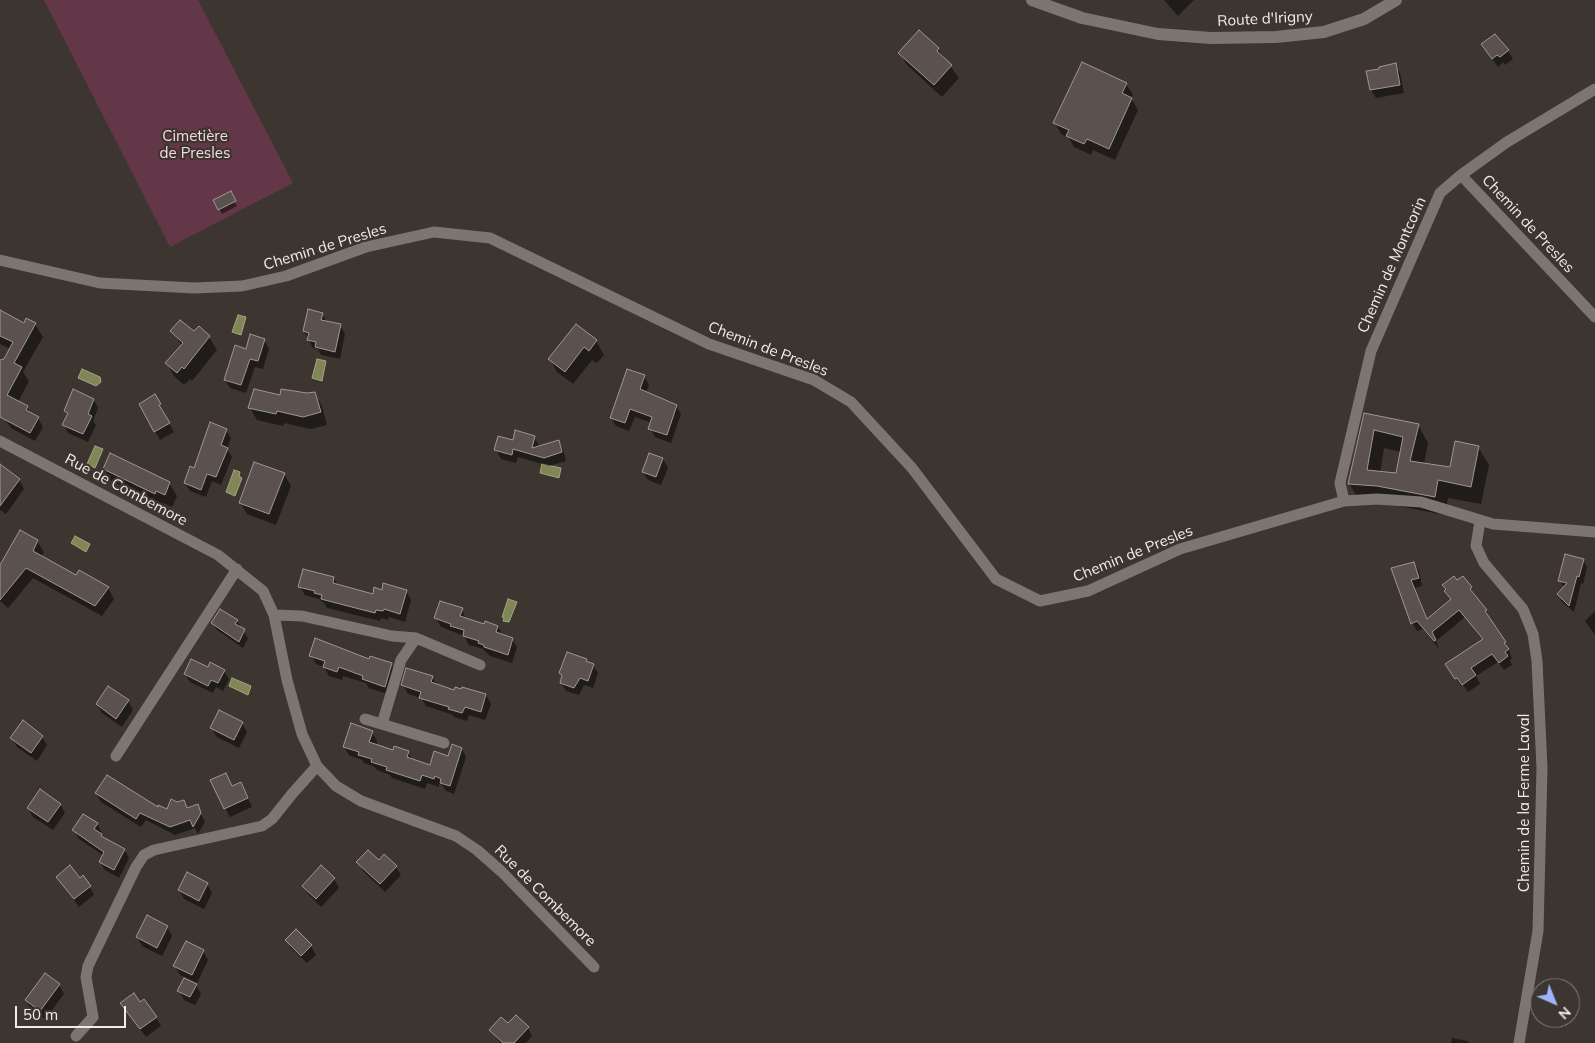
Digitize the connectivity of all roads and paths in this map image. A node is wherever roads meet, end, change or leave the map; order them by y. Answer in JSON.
{"nodes":[{"id":1,"x":1032,"y":0,"type":"edge"},
{"id":2,"x":1396,"y":0,"type":"edge"},
{"id":3,"x":1595,"y":89,"type":"edge"},
{"id":4,"x":1461,"y":175,"type":"junction"},
{"id":5,"x":0,"y":260,"type":"edge"},
{"id":6,"x":1595,"y":317,"type":"edge"},
{"id":7,"x":0,"y":440,"type":"edge"},
{"id":8,"x":1344,"y":501,"type":"junction"},
{"id":9,"x":1480,"y":521,"type":"junction"},
{"id":10,"x":1595,"y":532,"type":"edge"},
{"id":11,"x":237,"y":569,"type":"junction"},
{"id":12,"x":274,"y":615,"type":"junction"},
{"id":13,"x":416,"y":638,"type":"junction"},
{"id":14,"x":480,"y":665,"type":"dead end"},
{"id":15,"x":365,"y":719,"type":"dead end"},
{"id":16,"x":382,"y":724,"type":"junction"},
{"id":17,"x":444,"y":743,"type":"dead end"},
{"id":18,"x":116,"y":756,"type":"dead end"},
{"id":19,"x":317,"y":766,"type":"junction"},
{"id":20,"x":594,"y":967,"type":"dead end"},
{"id":21,"x":76,"y":1036,"type":"dead end"},
{"id":22,"x":1519,"y":1043,"type":"edge"}],
"edges":[{"from":1,"to":2,"type":"street","name":"Route d'Irigny"},
{"from":3,"to":4,"type":"street","name":"Chemin de Montcorin"},
{"from":4,"to":6,"type":"street","name":"Chemin de Presles"},
{"from":4,"to":8,"type":"street","name":"Chemin de Montcorin"},
{"from":5,"to":8,"type":"street","name":"Chemin de Presles"},
{"from":7,"to":11,"type":"street","name":"Rue de Combemore"},
{"from":8,"to":9,"type":"street","name":"Chemin de Presles"},
{"from":9,"to":10,"type":"street","name":"Chemin de Presles"},
{"from":9,"to":22,"type":"street","name":"Chemin de la Ferme Laval"},
{"from":11,"to":12,"type":"street","name":"Rue de Combemore"},
{"from":11,"to":18,"type":"street"},
{"from":12,"to":13,"type":"street"},
{"from":12,"to":19,"type":"street","name":"Rue de Combemore"},
{"from":13,"to":14,"type":"street"},
{"from":13,"to":16,"type":"street"},
{"from":15,"to":16,"type":"street"},
{"from":16,"to":17,"type":"street"},
{"from":19,"to":20,"type":"street","name":"Rue de Combemore"},
{"from":19,"to":21,"type":"street"}]}
